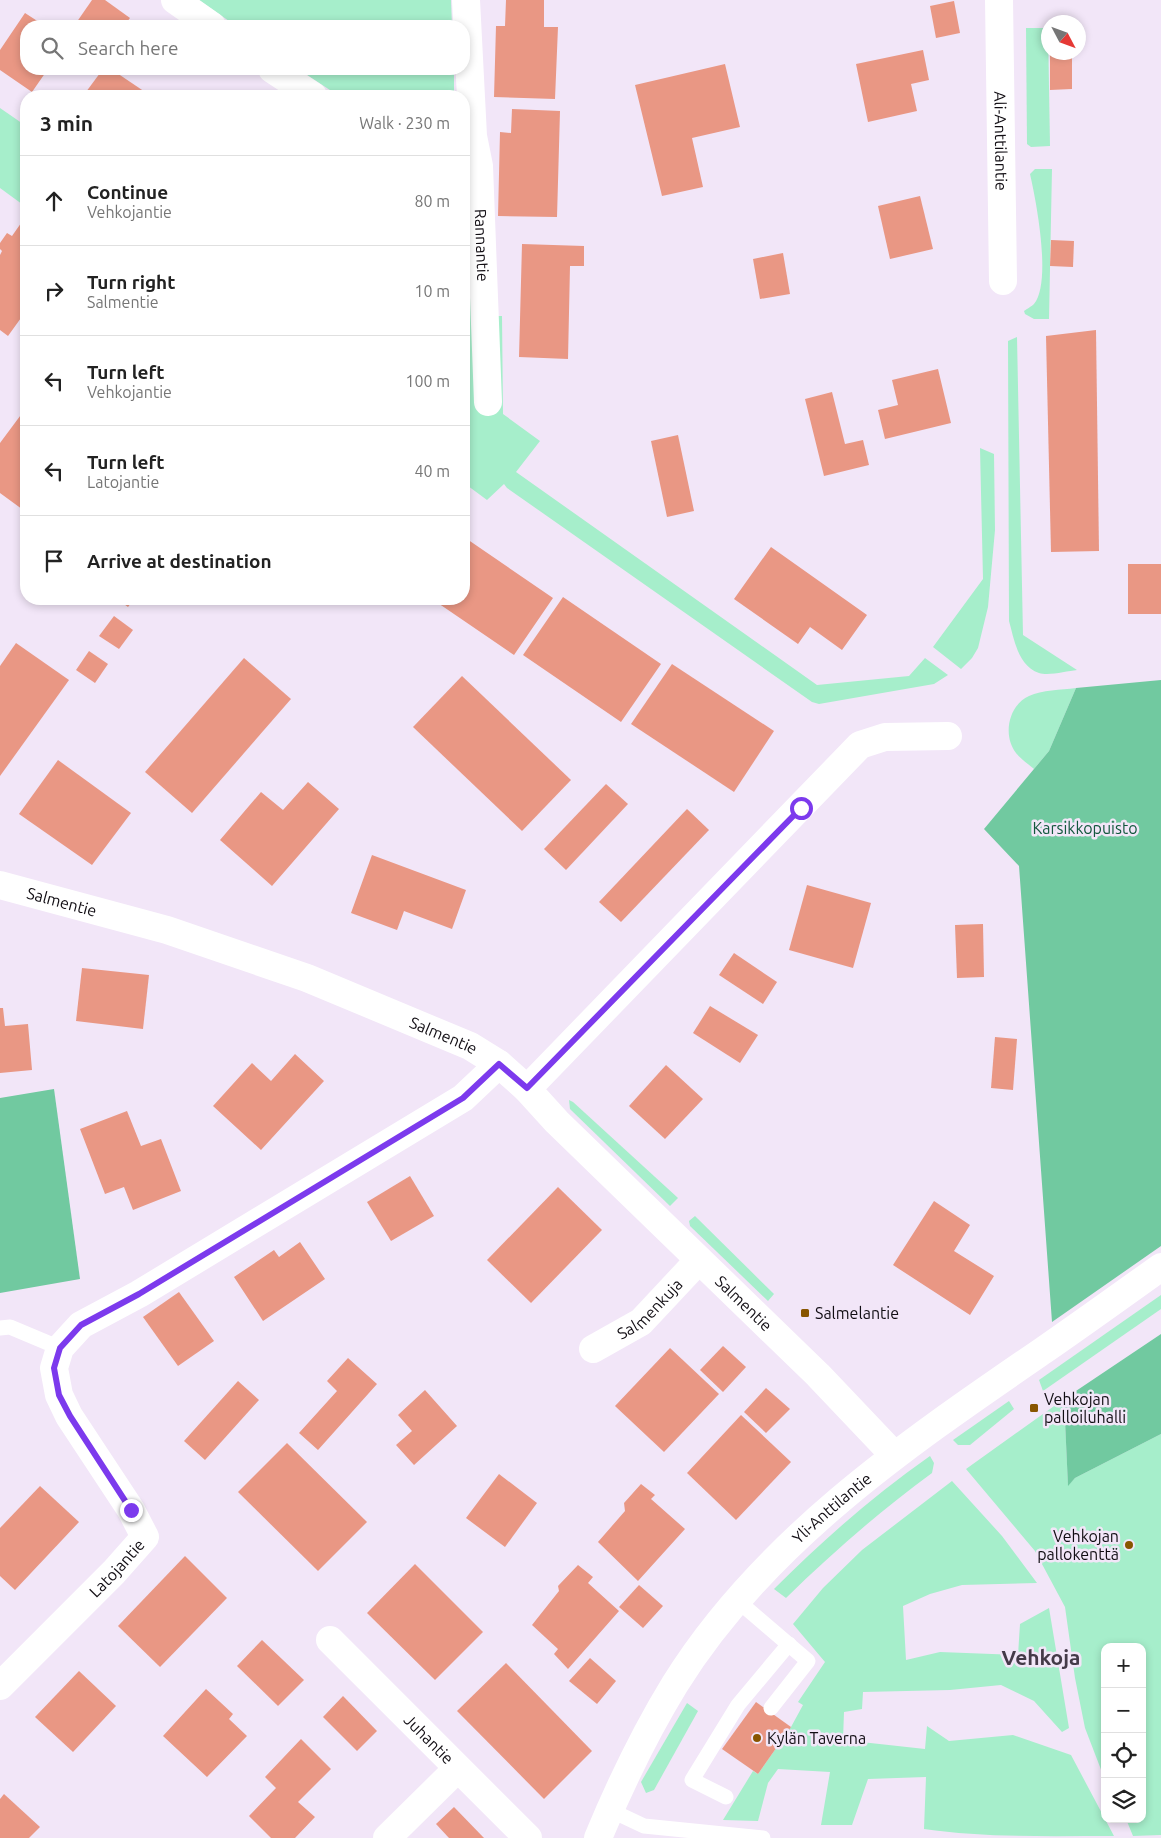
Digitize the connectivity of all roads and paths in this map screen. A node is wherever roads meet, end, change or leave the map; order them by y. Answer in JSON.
{"nodes":[{"id":1,"x":175,"y":0,"type":"edge"},
{"id":2,"x":466,"y":0,"type":"edge"},
{"id":3,"x":999,"y":0,"type":"edge"},
{"id":4,"x":203,"y":20,"type":"edge"},
{"id":5,"x":466,"y":20,"type":"edge"},
{"id":6,"x":281,"y":75,"type":"edge"},
{"id":7,"x":467,"y":75,"type":"edge"},
{"id":8,"x":304,"y":90,"type":"edge"},
{"id":9,"x":467,"y":90,"type":"edge"},
{"id":10,"x":470,"y":141,"type":"edge"},
{"id":11,"x":1003,"y":281,"type":"dead end"},
{"id":12,"x":488,"y":402,"type":"dead end"},
{"id":13,"x":948,"y":736,"type":"dead end"},
{"id":14,"x":0,"y":885,"type":"edge"},
{"id":15,"x":499,"y":1064,"type":"junction"},
{"id":16,"x":527,"y":1088,"type":"junction"},
{"id":17,"x":699,"y":1260,"type":"junction"},
{"id":18,"x":1161,"y":1267,"type":"edge"},
{"id":19,"x":0,"y":1328,"type":"edge"},
{"id":20,"x":60,"y":1348,"type":"junction"},
{"id":21,"x":593,"y":1349,"type":"dead end"},
{"id":22,"x":894,"y":1455,"type":"junction"},
{"id":23,"x":738,"y":1601,"type":"junction"},
{"id":24,"x":330,"y":1640,"type":"dead end"},
{"id":25,"x":789,"y":1644,"type":"junction"},
{"id":26,"x":0,"y":1686,"type":"edge"},
{"id":27,"x":771,"y":1708,"type":"dead end"},
{"id":28,"x":457,"y":1769,"type":"junction"},
{"id":29,"x":726,"y":1797,"type":"dead end"},
{"id":30,"x":610,"y":1810,"type":"junction"},
{"id":31,"x":387,"y":1838,"type":"edge"},
{"id":32,"x":528,"y":1838,"type":"edge"},
{"id":33,"x":598,"y":1838,"type":"edge"},
{"id":34,"x":763,"y":1838,"type":"edge"}],
"edges":[{"from":1,"to":4,"type":"street"},
{"from":2,"to":5,"type":"street","name":"Rannantie"},
{"from":3,"to":11,"type":"street","name":"Ali-Anttilantie"},
{"from":6,"to":8,"type":"street"},
{"from":7,"to":9,"type":"street","name":"Rannantie"},
{"from":10,"to":12,"type":"street","name":"Rannantie"},
{"from":13,"to":16,"type":"street"},
{"from":14,"to":15,"type":"street","name":"Salmentie"},
{"from":15,"to":16,"type":"street","name":"Salmentie"},
{"from":15,"to":20,"type":"street"},
{"from":16,"to":17,"type":"street","name":"Salmentie"},
{"from":17,"to":21,"type":"street","name":"Salmenkuja"},
{"from":17,"to":22,"type":"street","name":"Salmentie"},
{"from":18,"to":22,"type":"street","name":"Yli-Anttilantie"},
{"from":19,"to":20,"type":"lane"},
{"from":20,"to":26,"type":"street","name":"Latojantie"},
{"from":22,"to":23,"type":"street","name":"Yli-Anttilantie"},
{"from":23,"to":25,"type":"lane"},
{"from":23,"to":30,"type":"street","name":"Yli-Anttilantie"},
{"from":24,"to":28,"type":"street","name":"Juhantie"},
{"from":25,"to":27,"type":"lane"},
{"from":25,"to":29,"type":"lane"},
{"from":28,"to":31,"type":"street"},
{"from":28,"to":32,"type":"street","name":"Juhantie"},
{"from":30,"to":33,"type":"street","name":"Yli-Anttilantie"},
{"from":30,"to":34,"type":"lane"}]}
